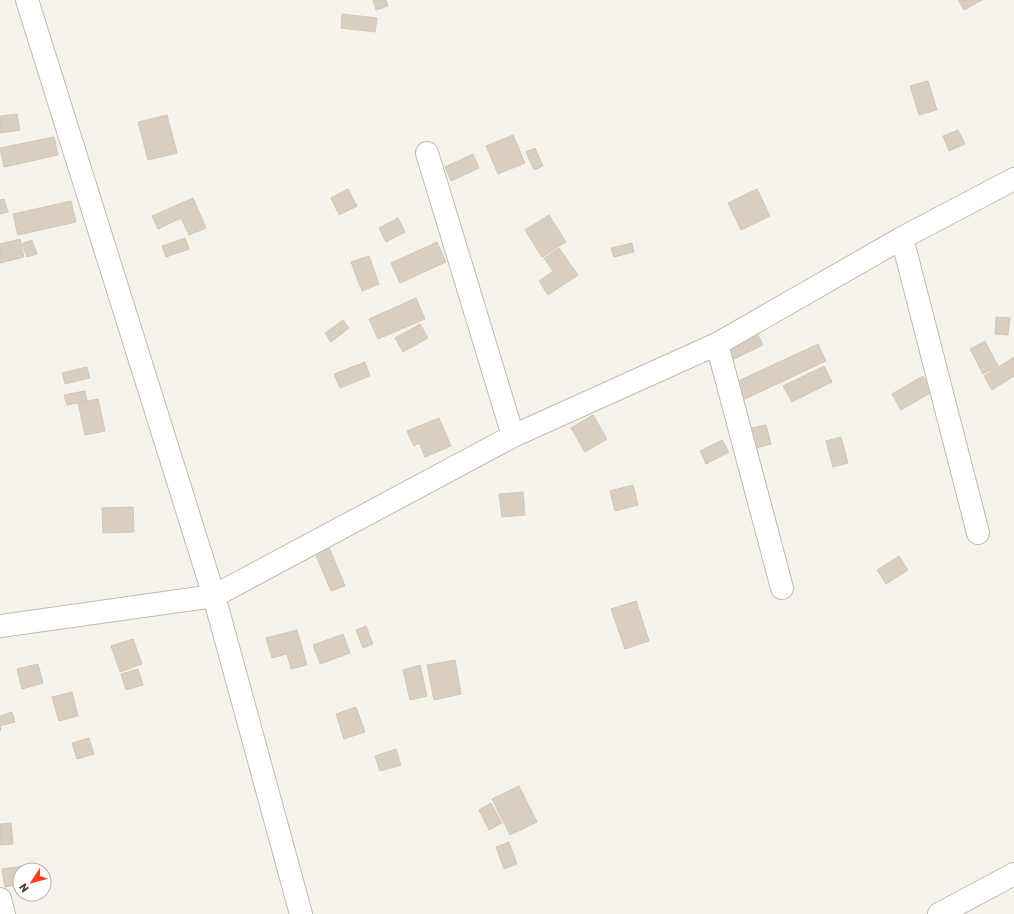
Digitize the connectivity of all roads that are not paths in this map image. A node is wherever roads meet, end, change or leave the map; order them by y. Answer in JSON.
{"nodes":[{"id":1,"x":27,"y":0,"type":"edge"},
{"id":2,"x":427,"y":153,"type":"dead end"},
{"id":3,"x":1014,"y":179,"type":"edge"},
{"id":4,"x":902,"y":238,"type":"junction"},
{"id":5,"x":717,"y":344,"type":"junction"},
{"id":6,"x":513,"y":436,"type":"junction"},
{"id":7,"x":978,"y":533,"type":"dead end"},
{"id":8,"x":782,"y":588,"type":"dead end"},
{"id":9,"x":214,"y":596,"type":"junction"},
{"id":10,"x":0,"y":626,"type":"edge"},
{"id":11,"x":1014,"y":874,"type":"edge"},
{"id":12,"x":0,"y":899,"type":"edge"},
{"id":13,"x":4,"y":914,"type":"edge"},
{"id":14,"x":301,"y":914,"type":"edge"},
{"id":15,"x":939,"y":914,"type":"edge"}],
"edges":[{"from":1,"to":9,"type":"street"},
{"from":2,"to":6,"type":"street"},
{"from":3,"to":4,"type":"street"},
{"from":4,"to":5,"type":"street"},
{"from":4,"to":7,"type":"street"},
{"from":5,"to":6,"type":"street"},
{"from":5,"to":8,"type":"street"},
{"from":6,"to":9,"type":"street"},
{"from":9,"to":10,"type":"street"},
{"from":9,"to":14,"type":"street"},
{"from":11,"to":15,"type":"street"},
{"from":12,"to":13,"type":"street"}]}
